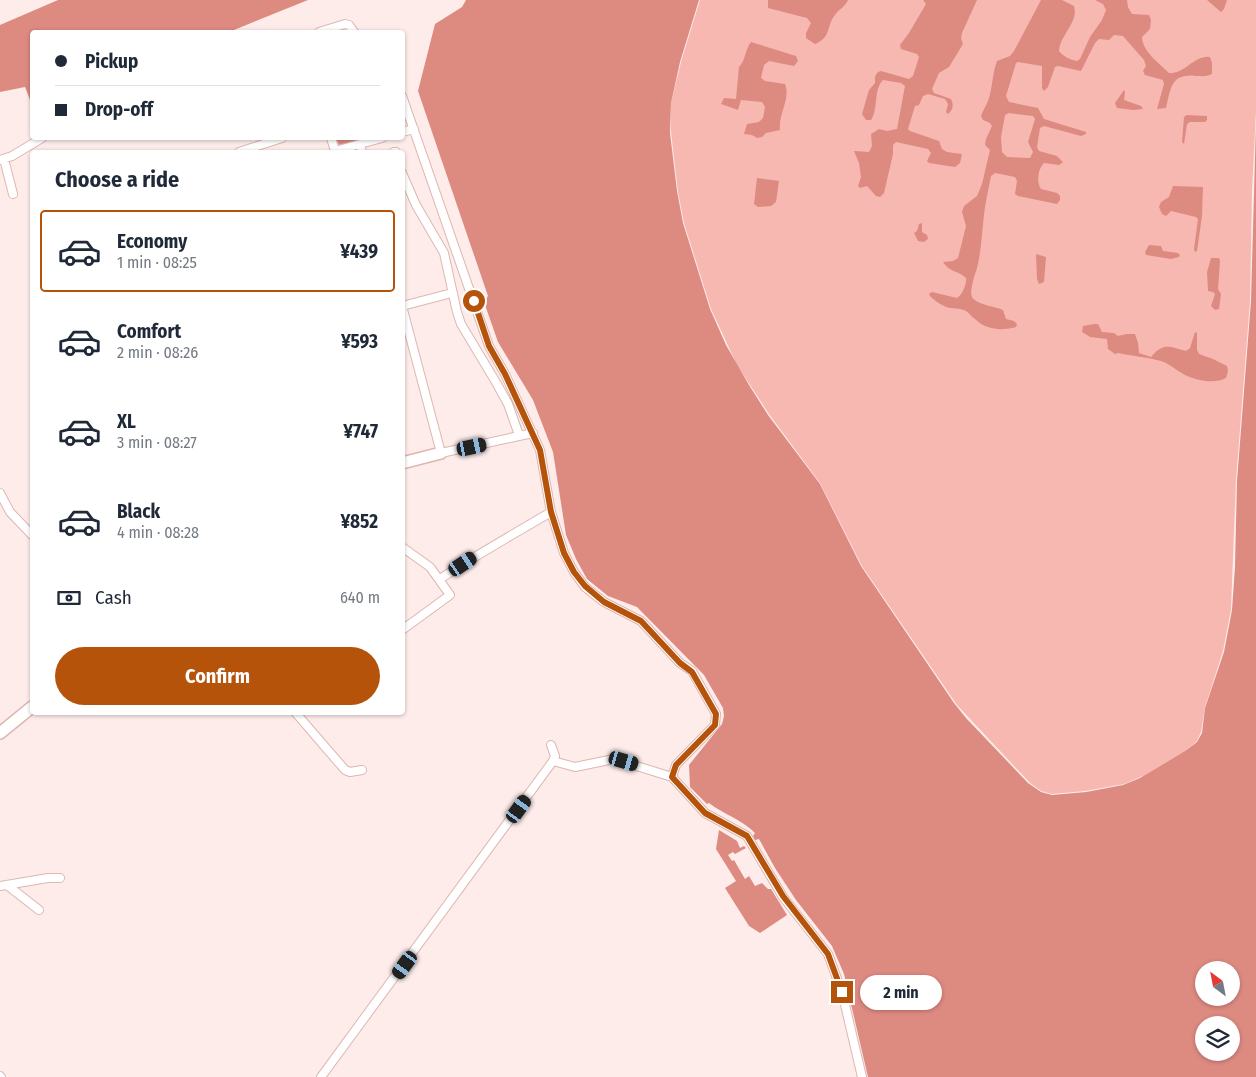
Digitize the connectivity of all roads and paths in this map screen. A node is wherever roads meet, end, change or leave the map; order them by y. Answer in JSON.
{"nodes":[{"id":1,"x":326,"y":30,"type":"edge"},
{"id":2,"x":353,"y":30,"type":"edge"},
{"id":3,"x":405,"y":104,"type":"edge"},
{"id":4,"x":414,"y":129,"type":"junction"},
{"id":5,"x":405,"y":131,"type":"edge"},
{"id":6,"x":39,"y":140,"type":"edge"},
{"id":7,"x":276,"y":140,"type":"edge"},
{"id":8,"x":375,"y":140,"type":"edge"},
{"id":9,"x":360,"y":144,"type":"junction"},
{"id":10,"x":245,"y":150,"type":"edge"},
{"id":11,"x":339,"y":150,"type":"edge"},
{"id":12,"x":362,"y":150,"type":"edge"},
{"id":13,"x":2,"y":160,"type":"edge"},
{"id":14,"x":405,"y":180,"type":"edge"},
{"id":15,"x":13,"y":194,"type":"dead end"},
{"id":16,"x":452,"y":293,"type":"junction"},
{"id":17,"x":405,"y":305,"type":"edge"},
{"id":18,"x":405,"y":314,"type":"edge"},
{"id":19,"x":533,"y":433,"type":"junction"},
{"id":20,"x":519,"y":435,"type":"junction"},
{"id":21,"x":441,"y":454,"type":"junction"},
{"id":22,"x":405,"y":462,"type":"edge"},
{"id":23,"x":0,"y":494,"type":"edge"},
{"id":24,"x":551,"y":512,"type":"junction"},
{"id":25,"x":30,"y":534,"type":"edge"},
{"id":26,"x":405,"y":549,"type":"edge"},
{"id":27,"x":440,"y":579,"type":"junction"},
{"id":28,"x":405,"y":628,"type":"edge"},
{"id":29,"x":30,"y":709,"type":"edge"},
{"id":30,"x":298,"y":715,"type":"edge"},
{"id":31,"x":0,"y":733,"type":"edge"},
{"id":32,"x":551,"y":744,"type":"dead end"},
{"id":33,"x":553,"y":761,"type":"junction"},
{"id":34,"x":362,"y":770,"type":"dead end"},
{"id":35,"x":672,"y":777,"type":"junction"},
{"id":36,"x":60,"y":878,"type":"dead end"},
{"id":37,"x":3,"y":886,"type":"edge"},
{"id":38,"x":39,"y":910,"type":"dead end"},
{"id":39,"x":321,"y":1077,"type":"edge"},
{"id":40,"x":862,"y":1077,"type":"edge"}],
"edges":[{"from":1,"to":2,"type":"street"},
{"from":3,"to":4,"type":"street"},
{"from":4,"to":5,"type":"street"},
{"from":4,"to":19,"type":"street"},
{"from":6,"to":13,"type":"street"},
{"from":7,"to":10,"type":"street"},
{"from":8,"to":9,"type":"street"},
{"from":9,"to":11,"type":"street"},
{"from":9,"to":12,"type":"street"},
{"from":13,"to":15,"type":"street"},
{"from":14,"to":16,"type":"street"},
{"from":16,"to":17,"type":"street"},
{"from":16,"to":20,"type":"street"},
{"from":18,"to":21,"type":"street"},
{"from":19,"to":20,"type":"street"},
{"from":19,"to":24,"type":"street"},
{"from":20,"to":21,"type":"street"},
{"from":21,"to":22,"type":"street"},
{"from":23,"to":25,"type":"street"},
{"from":24,"to":27,"type":"street"},
{"from":24,"to":35,"type":"street"},
{"from":26,"to":27,"type":"street"},
{"from":27,"to":28,"type":"street"},
{"from":29,"to":31,"type":"street"},
{"from":30,"to":34,"type":"street"},
{"from":32,"to":33,"type":"street"},
{"from":33,"to":35,"type":"street"},
{"from":33,"to":39,"type":"street"},
{"from":35,"to":40,"type":"street"},
{"from":36,"to":37,"type":"street"},
{"from":37,"to":38,"type":"street"}]}
